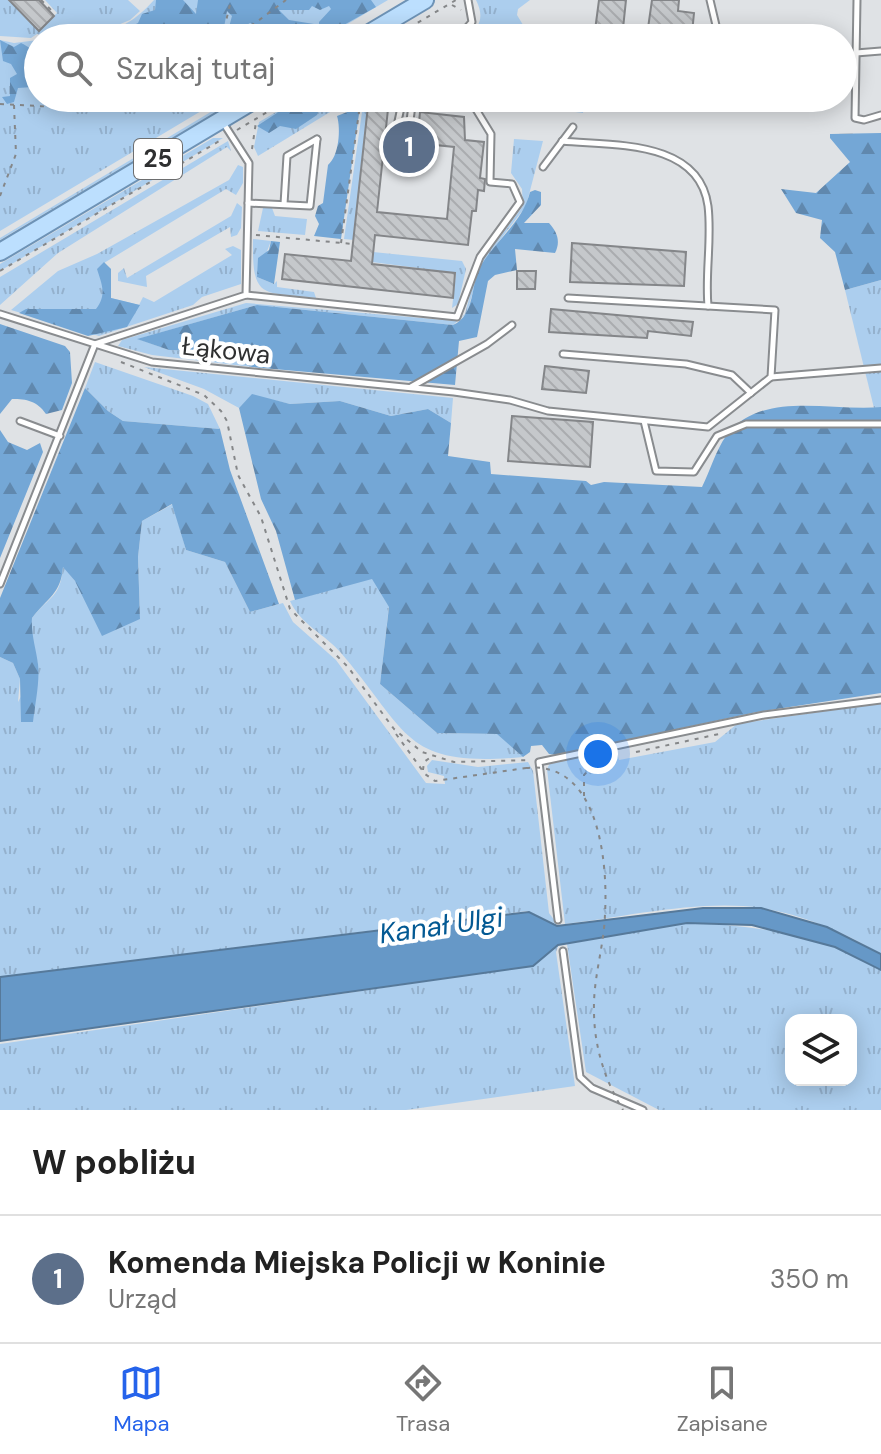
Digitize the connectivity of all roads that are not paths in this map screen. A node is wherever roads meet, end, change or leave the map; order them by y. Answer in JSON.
{"nodes":[{"id":1,"x":425,"y":0,"type":"edge"},
{"id":2,"x":468,"y":0,"type":"edge"},
{"id":3,"x":710,"y":0,"type":"edge"},
{"id":4,"x":857,"y":0,"type":"edge"},
{"id":5,"x":385,"y":24,"type":"edge"},
{"id":6,"x":470,"y":24,"type":"edge"},
{"id":7,"x":716,"y":24,"type":"edge"},
{"id":8,"x":857,"y":24,"type":"edge"},
{"id":9,"x":881,"y":51,"type":"edge"},
{"id":10,"x":857,"y":53,"type":"edge"},
{"id":11,"x":243,"y":112,"type":"edge"},
{"id":12,"x":400,"y":112,"type":"edge"},
{"id":13,"x":411,"y":112,"type":"edge"},
{"id":14,"x":478,"y":112,"type":"edge"},
{"id":15,"x":855,"y":112,"type":"edge"},
{"id":16,"x":881,"y":115,"type":"edge"},
{"id":17,"x":226,"y":127,"type":"junction"},
{"id":18,"x":573,"y":127,"type":"dead end"},
{"id":19,"x":562,"y":141,"type":"junction"},
{"id":20,"x":543,"y":167,"type":"dead end"},
{"id":21,"x":248,"y":203,"type":"junction"},
{"id":22,"x":284,"y":204,"type":"junction"},
{"id":23,"x":0,"y":252,"type":"edge"},
{"id":24,"x":246,"y":295,"type":"junction"},
{"id":25,"x":568,"y":298,"type":"dead end"},
{"id":26,"x":708,"y":306,"type":"junction"},
{"id":27,"x":0,"y":314,"type":"edge"},
{"id":28,"x":512,"y":325,"type":"dead end"},
{"id":29,"x":95,"y":344,"type":"junction"},
{"id":30,"x":563,"y":354,"type":"dead end"},
{"id":31,"x":881,"y":368,"type":"edge"},
{"id":32,"x":771,"y":377,"type":"junction"},
{"id":33,"x":409,"y":388,"type":"junction"},
{"id":34,"x":751,"y":393,"type":"junction"},
{"id":35,"x":20,"y":421,"type":"dead end"},
{"id":36,"x":644,"y":421,"type":"junction"},
{"id":37,"x":881,"y":424,"type":"edge"},
{"id":38,"x":60,"y":436,"type":"junction"},
{"id":39,"x":0,"y":584,"type":"edge"},
{"id":40,"x":881,"y":700,"type":"edge"},
{"id":41,"x":558,"y":920,"type":"dead end"},
{"id":42,"x":563,"y":951,"type":"dead end"},
{"id":43,"x":643,"y":1110,"type":"edge"}],
"edges":[{"from":1,"to":5,"type":"main road"},
{"from":2,"to":6,"type":"lane"},
{"from":3,"to":7,"type":"lane"},
{"from":4,"to":8,"type":"lane"},
{"from":9,"to":10,"type":"lane"},
{"from":11,"to":17,"type":"main road","number":"25"},
{"from":12,"to":13,"type":"lane"},
{"from":14,"to":24,"type":"lane"},
{"from":15,"to":16,"type":"lane"},
{"from":17,"to":21,"type":"lane"},
{"from":17,"to":23,"type":"main road","number":"25"},
{"from":18,"to":19,"type":"lane"},
{"from":19,"to":20,"type":"lane"},
{"from":19,"to":26,"type":"lane"},
{"from":21,"to":22,"type":"lane"},
{"from":21,"to":24,"type":"lane"},
{"from":22,"to":22,"type":"lane"},
{"from":24,"to":29,"type":"lane"},
{"from":25,"to":26,"type":"lane"},
{"from":26,"to":32,"type":"lane"},
{"from":27,"to":29,"type":"lane","name":"Łąkowa"},
{"from":28,"to":33,"type":"lane"},
{"from":29,"to":33,"type":"lane","name":"Łąkowa"},
{"from":29,"to":38,"type":"lane"},
{"from":30,"to":34,"type":"lane"},
{"from":31,"to":32,"type":"lane"},
{"from":32,"to":34,"type":"lane","name":"Łąkowa"},
{"from":33,"to":36,"type":"lane","name":"Łąkowa"},
{"from":34,"to":36,"type":"lane","name":"Łąkowa"},
{"from":35,"to":38,"type":"lane"},
{"from":36,"to":37,"type":"lane"},
{"from":38,"to":39,"type":"lane"},
{"from":40,"to":41,"type":"lane"},
{"from":42,"to":43,"type":"lane"}]}
